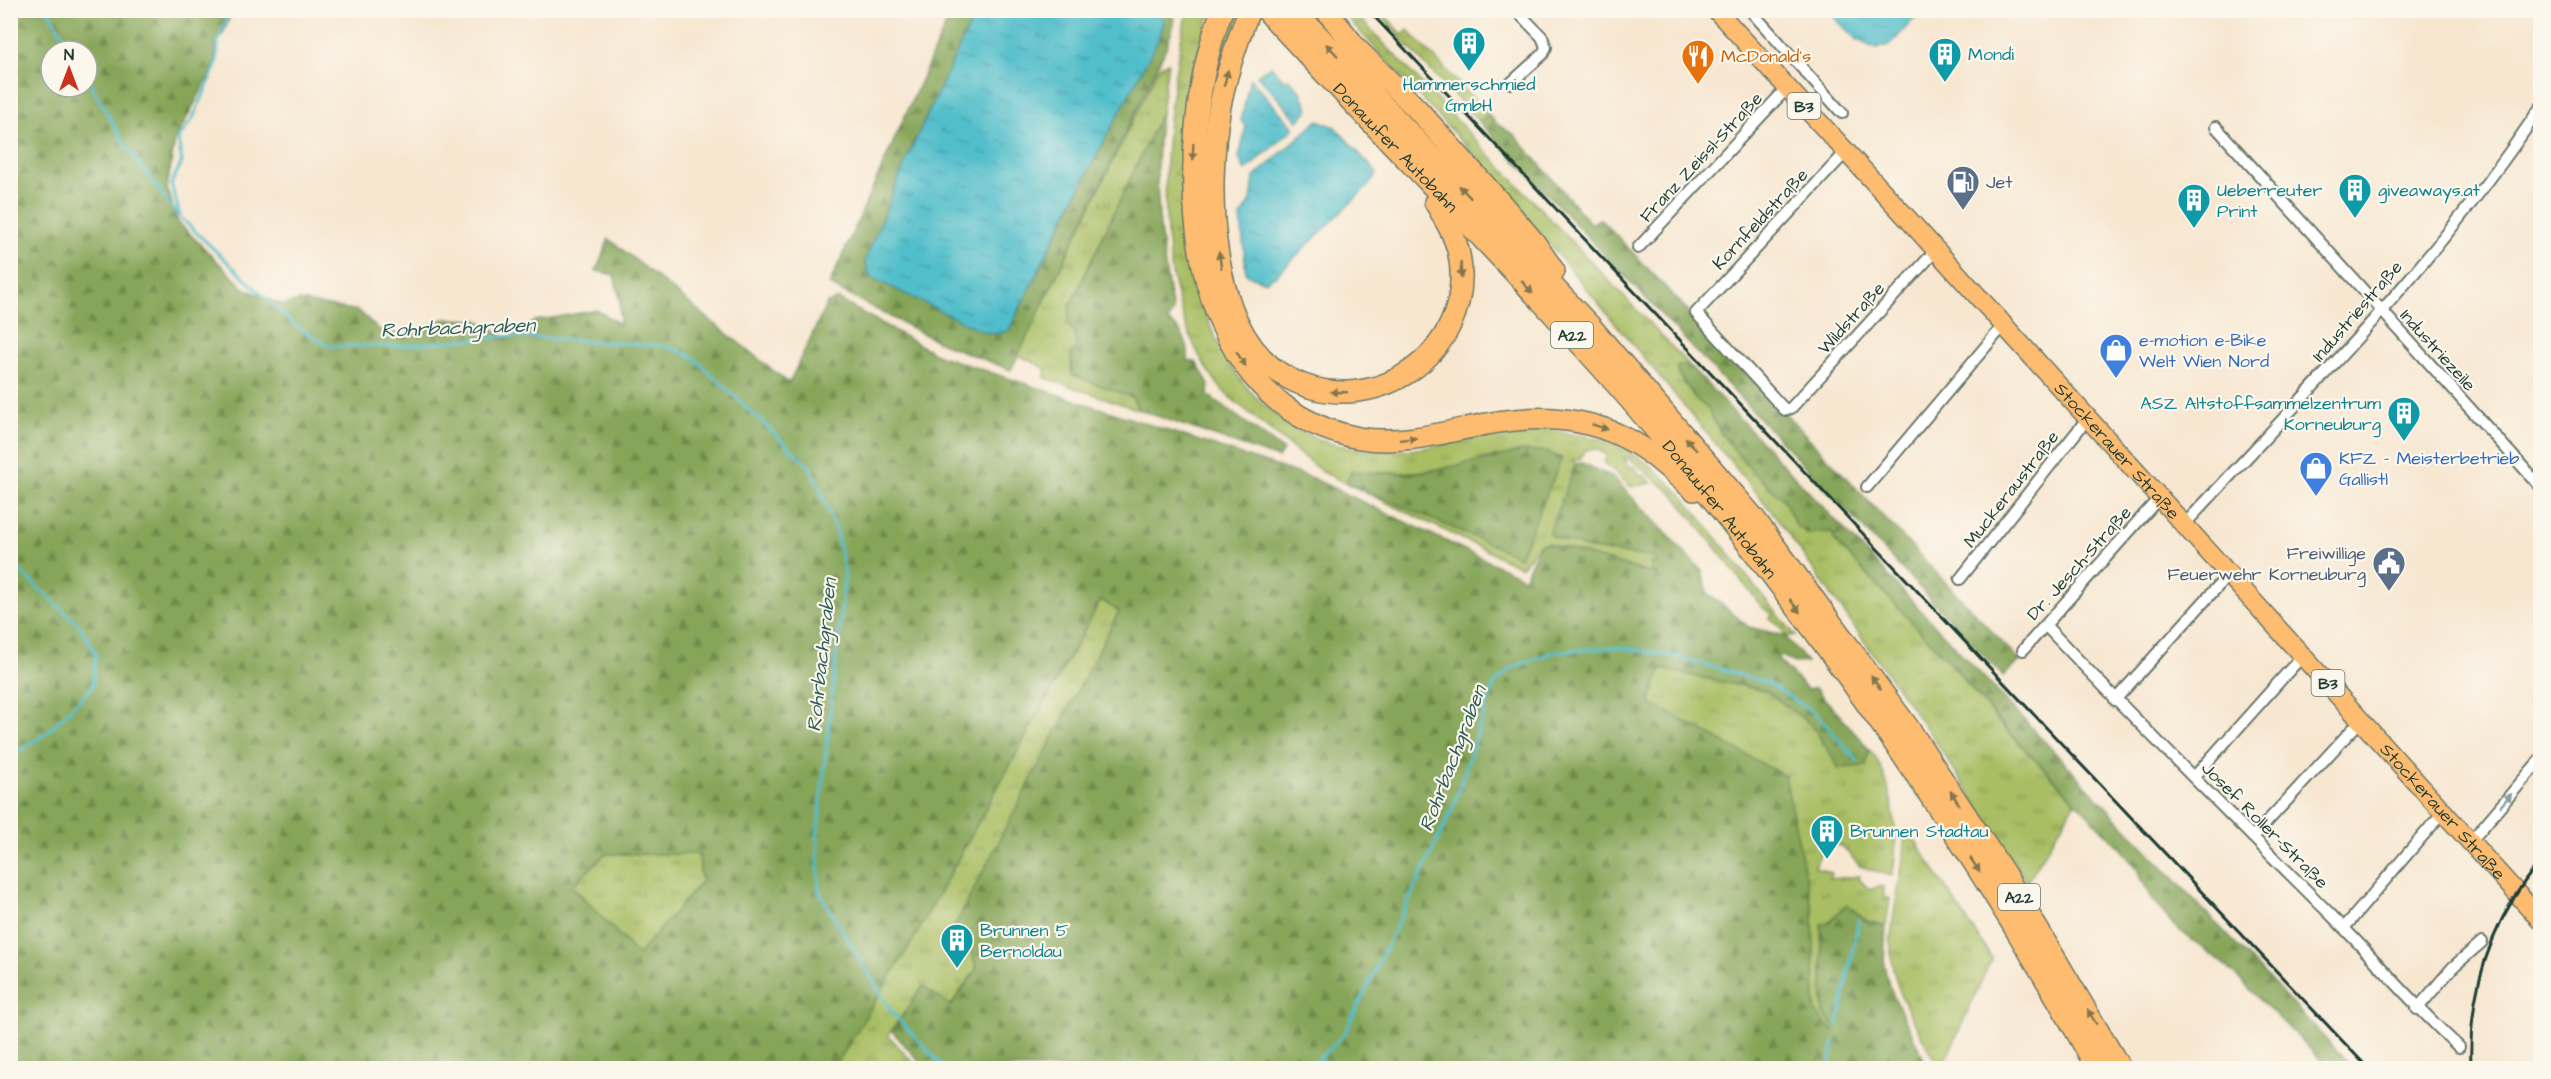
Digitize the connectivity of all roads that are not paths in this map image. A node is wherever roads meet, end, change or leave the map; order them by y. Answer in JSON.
{"nodes":[{"id":1,"x":1222,"y":10,"type":"edge"},
{"id":2,"x":1249,"y":10,"type":"edge"},
{"id":3,"x":1294,"y":10,"type":"edge"},
{"id":4,"x":1326,"y":10,"type":"edge"},
{"id":5,"x":1516,"y":10,"type":"edge"},
{"id":6,"x":1716,"y":10,"type":"edge"},
{"id":7,"x":1750,"y":10,"type":"edge"},
{"id":8,"x":1268,"y":13,"type":"edge"},
{"id":9,"x":1511,"y":83,"type":"dead end"},
{"id":10,"x":1787,"y":88,"type":"junction"},
{"id":11,"x":2541,"y":108,"type":"edge"},
{"id":12,"x":1842,"y":113,"type":"dead end"},
{"id":13,"x":2216,"y":127,"type":"dead end"},
{"id":14,"x":1846,"y":152,"type":"junction"},
{"id":15,"x":1416,"y":168,"type":"junction"},
{"id":16,"x":1638,"y":248,"type":"dead end"},
{"id":17,"x":1936,"y":250,"type":"junction"},
{"id":18,"x":2381,"y":312,"type":"junction"},
{"id":19,"x":2003,"y":326,"type":"junction"},
{"id":20,"x":1591,"y":327,"type":"junction"},
{"id":21,"x":1791,"y":408,"type":"joint"},
{"id":22,"x":2087,"y":419,"type":"junction"},
{"id":23,"x":2541,"y":486,"type":"edge"},
{"id":24,"x":1867,"y":487,"type":"dead end"},
{"id":25,"x":2159,"y":498,"type":"junction"},
{"id":26,"x":1721,"y":510,"type":"junction"},
{"id":27,"x":2184,"y":525,"type":"junction"},
{"id":28,"x":2229,"y":574,"type":"junction"},
{"id":29,"x":1960,"y":579,"type":"dead end"},
{"id":30,"x":2046,"y":626,"type":"junction"},
{"id":31,"x":2023,"y":650,"type":"dead end"},
{"id":32,"x":2302,"y":655,"type":"junction"},
{"id":33,"x":2115,"y":700,"type":"junction"},
{"id":34,"x":2361,"y":720,"type":"junction"},
{"id":35,"x":2541,"y":760,"type":"edge"},
{"id":36,"x":2194,"y":777,"type":"junction"},
{"id":37,"x":2444,"y":811,"type":"junction"},
{"id":38,"x":2253,"y":837,"type":"junction"},
{"id":39,"x":2471,"y":840,"type":"junction"},
{"id":40,"x":2541,"y":919,"type":"edge"},
{"id":41,"x":2343,"y":928,"type":"junction"},
{"id":42,"x":2482,"y":942,"type":"dead end"},
{"id":43,"x":2417,"y":1009,"type":"junction"},
{"id":44,"x":2459,"y":1047,"type":"dead end"},
{"id":45,"x":2097,"y":1068,"type":"edge"},
{"id":46,"x":2120,"y":1068,"type":"edge"}],
"edges":[{"from":1,"to":26,"type":"highway","one_way":true},
{"from":15,"to":2,"type":"highway","one_way":true},
{"from":20,"to":3,"type":"highway","name":"Donauufer Autobahn","number":"A22","one_way":true},
{"from":4,"to":20,"type":"highway"},
{"from":5,"to":9,"type":"street"},
{"from":6,"to":10,"type":"main road","name":"Stockerauer Straße","number":"B3"},
{"from":7,"to":12,"type":"street"},
{"from":8,"to":15,"type":"highway","name":"Donauufer Autobahn","number":"A22"},
{"from":10,"to":14,"type":"main road","name":"Stockerauer Straße","number":"B3"},
{"from":10,"to":16,"type":"street","name":"Franz Zeissl-Straße"},
{"from":11,"to":18,"type":"street","name":"Industriestraße"},
{"from":13,"to":18,"type":"street","name":"Industriezeile"},
{"from":14,"to":17,"type":"main road","name":"Stockerauer Straße","number":"B3"},
{"from":14,"to":21,"type":"street","name":"Kornfeldstraße"},
{"from":15,"to":26,"type":"highway","name":"Donauufer Autobahn","number":"A22","one_way":true},
{"from":17,"to":19,"type":"main road","name":"Stockerauer Straße","number":"B3"},
{"from":17,"to":21,"type":"street","name":"Wildstraße"},
{"from":18,"to":23,"type":"street","name":"Industriezeile"},
{"from":18,"to":27,"type":"street","name":"Industriestraße"},
{"from":19,"to":22,"type":"main road","name":"Stockerauer Straße","number":"B3"},
{"from":19,"to":24,"type":"street"},
{"from":46,"to":20,"type":"highway","name":"Donauufer Autobahn","number":"A22","one_way":true},
{"from":22,"to":25,"type":"main road","name":"Stockerauer Straße","number":"B3"},
{"from":22,"to":29,"type":"street","name":"Muckeraustraße"},
{"from":25,"to":27,"type":"main road","name":"Stockerauer Straße","number":"B3"},
{"from":25,"to":30,"type":"street","name":"Dr. Jesch-Straße"},
{"from":26,"to":45,"type":"highway","name":"Donauufer Autobahn","number":"A22","one_way":true},
{"from":27,"to":28,"type":"main road","name":"Stockerauer Straße","number":"B3"},
{"from":28,"to":32,"type":"main road","name":"Stockerauer Straße","number":"B3"},
{"from":28,"to":33,"type":"street"},
{"from":30,"to":31,"type":"street","name":"Dr. Jesch-Straße"},
{"from":30,"to":33,"type":"street","name":"Josef Roller-Straße"},
{"from":32,"to":34,"type":"main road","name":"Stockerauer Straße","number":"B3"},
{"from":32,"to":36,"type":"street"},
{"from":33,"to":36,"type":"street","name":"Josef Roller-Straße"},
{"from":34,"to":37,"type":"main road","name":"Stockerauer Straße","number":"B3"},
{"from":34,"to":38,"type":"street"},
{"from":39,"to":35,"type":"street","one_way":true},
{"from":36,"to":38,"type":"street","name":"Josef Roller-Straße"},
{"from":37,"to":39,"type":"main road","name":"Stockerauer Straße","number":"B3"},
{"from":37,"to":41,"type":"street"},
{"from":38,"to":41,"type":"street","name":"Josef Roller-Straße"},
{"from":39,"to":40,"type":"main road","name":"Stockerauer Straße","number":"B3"},
{"from":41,"to":43,"type":"street","name":"Josef Roller-Straße"},
{"from":42,"to":43,"type":"street"},
{"from":43,"to":44,"type":"street","name":"Josef Roller-Straße"}]}
